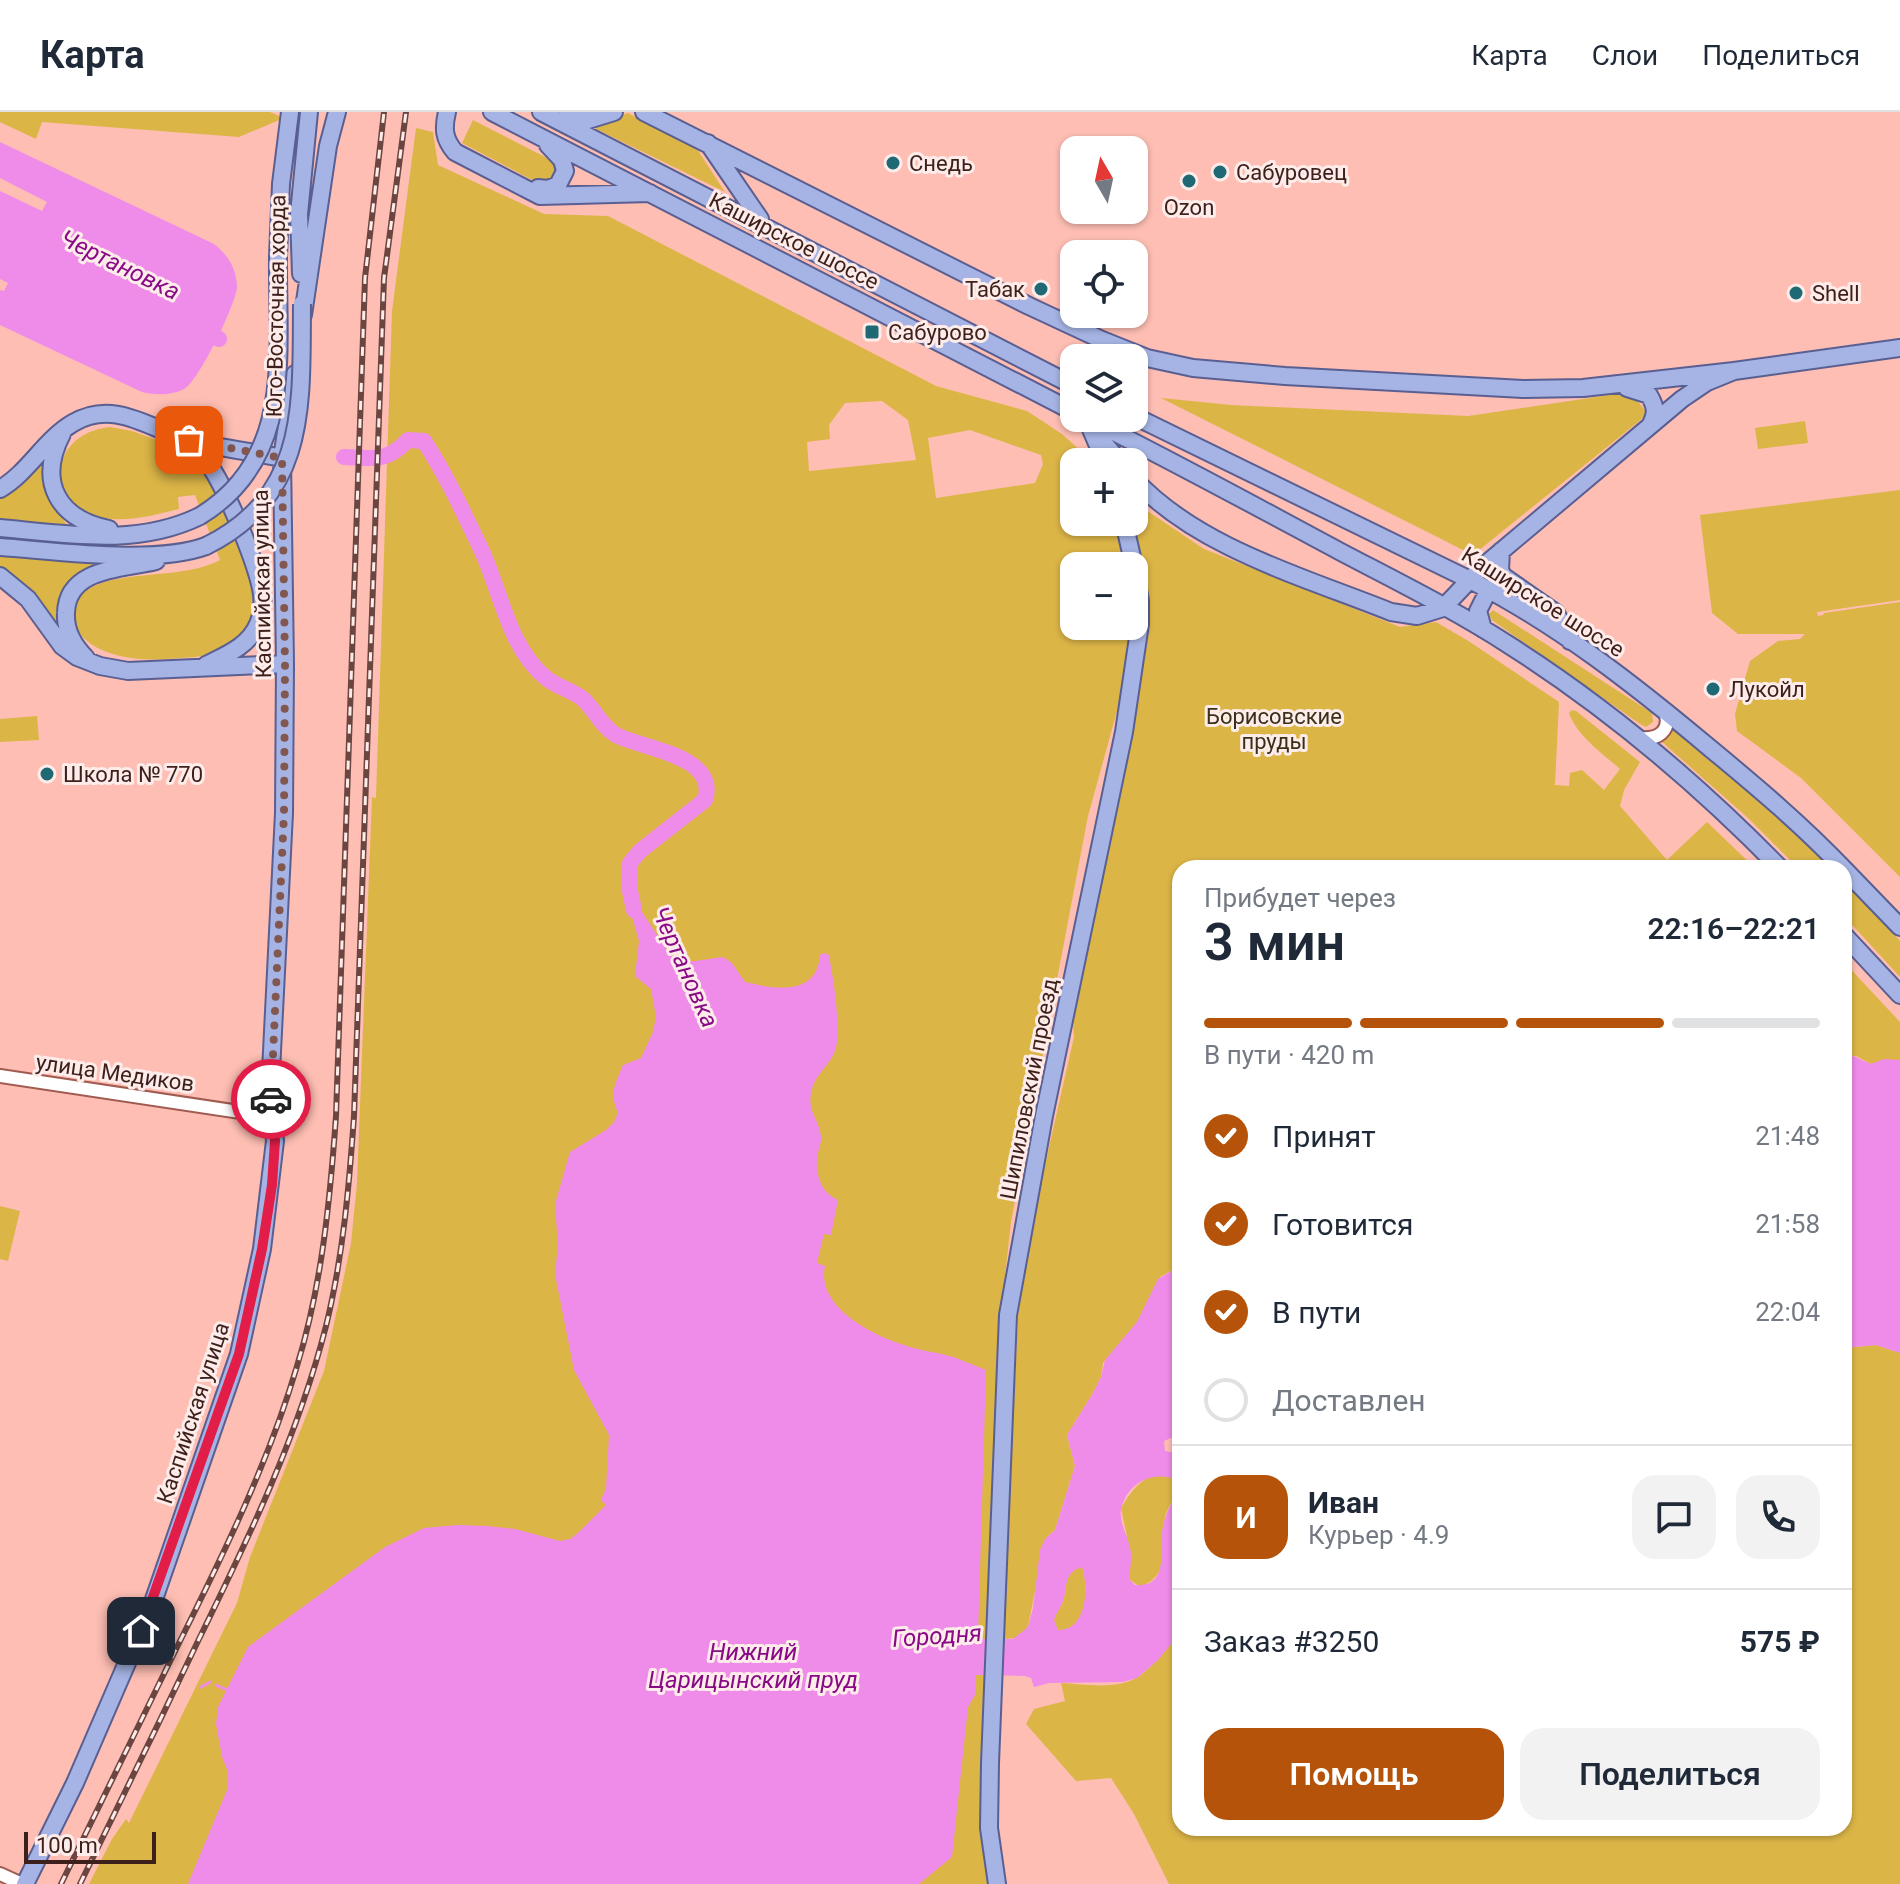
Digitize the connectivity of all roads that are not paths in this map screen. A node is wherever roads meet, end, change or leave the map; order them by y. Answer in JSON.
{"nodes":[{"id":1,"x":290,"y":112,"type":"edge"},
{"id":2,"x":309,"y":112,"type":"edge"},
{"id":3,"x":337,"y":112,"type":"edge"},
{"id":4,"x":447,"y":112,"type":"edge"},
{"id":5,"x":492,"y":112,"type":"edge"},
{"id":6,"x":614,"y":112,"type":"edge"},
{"id":7,"x":644,"y":112,"type":"edge"},
{"id":8,"x":548,"y":115,"type":"edge"},
{"id":9,"x":589,"y":116,"type":"edge"},
{"id":10,"x":539,"y":135,"type":"junction"},
{"id":11,"x":707,"y":142,"type":"junction"},
{"id":12,"x":762,"y":169,"type":"junction"},
{"id":13,"x":525,"y":187,"type":"junction"},
{"id":14,"x":651,"y":193,"type":"junction"},
{"id":15,"x":741,"y":194,"type":"junction"},
{"id":16,"x":766,"y":227,"type":"junction"},
{"id":17,"x":1900,"y":348,"type":"edge"},
{"id":18,"x":1734,"y":371,"type":"junction"},
{"id":19,"x":1060,"y":379,"type":"edge"},
{"id":20,"x":1610,"y":385,"type":"junction"},
{"id":21,"x":1060,"y":405,"type":"edge"},
{"id":22,"x":1148,"y":423,"type":"edge"},
{"id":23,"x":67,"y":426,"type":"junction"},
{"id":24,"x":1649,"y":428,"type":"junction"},
{"id":25,"x":1095,"y":432,"type":"edge"},
{"id":26,"x":1110,"y":432,"type":"edge"},
{"id":27,"x":189,"y":440,"type":"junction"},
{"id":28,"x":1108,"y":448,"type":"edge"},
{"id":29,"x":282,"y":458,"type":"junction"},
{"id":30,"x":0,"y":489,"type":"edge"},
{"id":31,"x":1148,"y":494,"type":"edge"},
{"id":32,"x":1148,"y":499,"type":"edge"},
{"id":33,"x":1153,"y":500,"type":"junction"},
{"id":34,"x":0,"y":528,"type":"edge"},
{"id":35,"x":143,"y":535,"type":"junction"},
{"id":36,"x":0,"y":547,"type":"edge"},
{"id":37,"x":1501,"y":551,"type":"junction"},
{"id":38,"x":181,"y":554,"type":"junction"},
{"id":39,"x":0,"y":576,"type":"edge"},
{"id":40,"x":1470,"y":580,"type":"junction"},
{"id":41,"x":1514,"y":584,"type":"junction"},
{"id":42,"x":1489,"y":589,"type":"junction"},
{"id":43,"x":1443,"y":608,"type":"junction"},
{"id":44,"x":1483,"y":629,"type":"junction"},
{"id":45,"x":1138,"y":640,"type":"edge"},
{"id":46,"x":1570,"y":641,"type":"junction"},
{"id":47,"x":93,"y":664,"type":"junction"},
{"id":48,"x":285,"y":664,"type":"junction"},
{"id":49,"x":203,"y":666,"type":"junction"},
{"id":50,"x":1665,"y":710,"type":"junction"},
{"id":51,"x":1635,"y":737,"type":"junction"},
{"id":52,"x":1772,"y":860,"type":"edge"},
{"id":53,"x":1836,"y":860,"type":"edge"},
{"id":54,"x":1852,"y":876,"type":"edge"},
{"id":55,"x":1900,"y":927,"type":"edge"},
{"id":56,"x":1852,"y":944,"type":"edge"},
{"id":57,"x":1900,"y":995,"type":"edge"},
{"id":58,"x":0,"y":1076,"type":"edge"},
{"id":59,"x":273,"y":1117,"type":"junction"},
{"id":60,"x":0,"y":1874,"type":"edge"},
{"id":61,"x":24,"y":1884,"type":"edge"},
{"id":62,"x":997,"y":1884,"type":"edge"}],
"edges":[{"from":1,"to":35,"type":"main road","name":"Юго-Восточная хорда","bridge":true},
{"from":2,"to":38,"type":"main road","name":"Юго-Восточная хорда","bridge":true},
{"from":3,"to":29,"type":"main road","name":"Каспийская улица"},
{"from":4,"to":13,"type":"main road"},
{"from":5,"to":10,"type":"main road","name":"Каширское шоссе"},
{"from":6,"to":9,"type":"main road"},
{"from":7,"to":11,"type":"main road"},
{"from":8,"to":9,"type":"main road"},
{"from":8,"to":16,"type":"main road","name":"Каширское шоссе"},
{"from":10,"to":13,"type":"main road"},
{"from":10,"to":14,"type":"main road","name":"Каширское шоссе"},
{"from":11,"to":12,"type":"main road"},
{"from":11,"to":15,"type":"main road"},
{"from":12,"to":15,"type":"main road"},
{"from":12,"to":20,"type":"main road"},
{"from":13,"to":14,"type":"main road"},
{"from":14,"to":21,"type":"main road","name":"Каширское шоссе"},
{"from":15,"to":16,"type":"main road"},
{"from":16,"to":19,"type":"main road","name":"Каширское шоссе"},
{"from":17,"to":18,"type":"main road"},
{"from":18,"to":20,"type":"main road"},
{"from":18,"to":24,"type":"main road"},
{"from":20,"to":24,"type":"main road"},
{"from":22,"to":40,"type":"main road","name":"Каширское шоссе"},
{"from":23,"to":27,"type":"main road"},
{"from":23,"to":30,"type":"main road"},
{"from":23,"to":35,"type":"main road"},
{"from":24,"to":37,"type":"main road"},
{"from":25,"to":28,"type":"main road"},
{"from":26,"to":43,"type":"main road"},
{"from":27,"to":29,"type":"main road"},
{"from":27,"to":49,"type":"main road"},
{"from":29,"to":48,"type":"main road","name":"Каспийская улица"},
{"from":31,"to":33,"type":"main road"},
{"from":32,"to":33,"type":"main road"},
{"from":33,"to":43,"type":"main road"},
{"from":34,"to":35,"type":"main road","name":"Юго-Восточная хорда"},
{"from":36,"to":38,"type":"main road","name":"Юго-Восточная хорда"},
{"from":37,"to":40,"type":"main road"},
{"from":37,"to":41,"type":"main road"},
{"from":38,"to":47,"type":"main road"},
{"from":39,"to":47,"type":"main road"},
{"from":40,"to":42,"type":"main road","name":"Каширское шоссе"},
{"from":40,"to":43,"type":"main road"},
{"from":41,"to":42,"type":"main road"},
{"from":41,"to":46,"type":"main road"},
{"from":42,"to":44,"type":"main road"},
{"from":42,"to":46,"type":"main road","name":"Каширское шоссе"},
{"from":43,"to":44,"type":"main road"},
{"from":44,"to":51,"type":"main road"},
{"from":45,"to":62,"type":"main road","name":"Шипиловский проезд"},
{"from":46,"to":50,"type":"main road","name":"Каширское шоссе"},
{"from":47,"to":49,"type":"main road"},
{"from":48,"to":49,"type":"main road"},
{"from":48,"to":59,"type":"main road","name":"Каспийская улица"},
{"from":50,"to":51,"type":"street"},
{"from":50,"to":53,"type":"main road","name":"Каширское шоссе"},
{"from":51,"to":52,"type":"main road"},
{"from":54,"to":55,"type":"main road","name":"Каширское шоссе"},
{"from":56,"to":57,"type":"main road"},
{"from":58,"to":59,"type":"street","name":"улица Медиков"},
{"from":59,"to":61,"type":"main road","name":"Каспийская улица"},
{"from":60,"to":61,"type":"street"}]}
